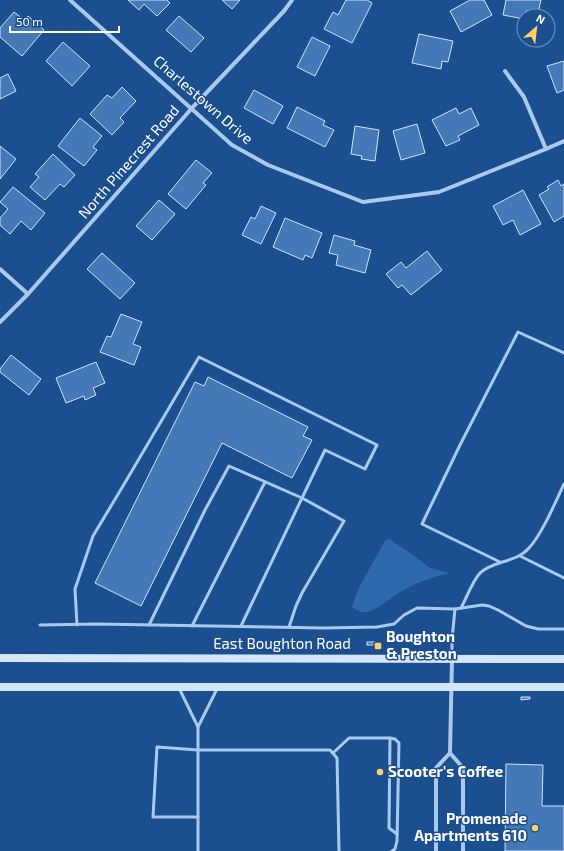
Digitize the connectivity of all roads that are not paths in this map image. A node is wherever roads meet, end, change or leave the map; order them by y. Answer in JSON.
{"nodes":[{"id":1,"x":70,"y":0,"type":"edge"},
{"id":2,"x":292,"y":0,"type":"edge"},
{"id":3,"x":505,"y":71,"type":"dead end"},
{"id":4,"x":192,"y":108,"type":"junction"},
{"id":5,"x":564,"y":141,"type":"edge"},
{"id":6,"x":546,"y":149,"type":"junction"},
{"id":7,"x":0,"y":268,"type":"edge"},
{"id":8,"x":28,"y":294,"type":"junction"},
{"id":9,"x":0,"y":322,"type":"edge"},
{"id":10,"x":564,"y":353,"type":"edge"},
{"id":11,"x":265,"y":482,"type":"junction"},
{"id":12,"x":564,"y":484,"type":"edge"},
{"id":13,"x":302,"y":498,"type":"junction"},
{"id":14,"x":520,"y":556,"type":"junction"},
{"id":15,"x":500,"y":562,"type":"junction"},
{"id":16,"x":564,"y":578,"type":"edge"},
{"id":17,"x":461,"y":608,"type":"junction"},
{"id":18,"x":455,"y":609,"type":"junction"},
{"id":19,"x":40,"y":625,"type":"dead end"},
{"id":20,"x":77,"y":625,"type":"junction"},
{"id":21,"x":149,"y":625,"type":"junction"},
{"id":22,"x":192,"y":626,"type":"junction"},
{"id":23,"x":242,"y":626,"type":"junction"},
{"id":24,"x":289,"y":627,"type":"junction"},
{"id":25,"x":564,"y":629,"type":"edge"},
{"id":26,"x":0,"y":658,"type":"edge"},
{"id":27,"x":452,"y":659,"type":"junction"},
{"id":28,"x":564,"y":659,"type":"edge"},
{"id":29,"x":452,"y":686,"type":"junction"},
{"id":30,"x":564,"y":686,"type":"edge"},
{"id":31,"x":0,"y":687,"type":"edge"},
{"id":32,"x":178,"y":687,"type":"junction"},
{"id":33,"x":218,"y":687,"type":"junction"},
{"id":34,"x":198,"y":727,"type":"junction"},
{"id":35,"x":390,"y":738,"type":"junction"},
{"id":36,"x":198,"y":750,"type":"junction"},
{"id":37,"x":333,"y":753,"type":"junction"},
{"id":38,"x":450,"y":753,"type":"junction"},
{"id":39,"x":198,"y":817,"type":"junction"},
{"id":40,"x":397,"y":834,"type":"junction"},
{"id":41,"x":198,"y":851,"type":"edge"},
{"id":42,"x":339,"y":851,"type":"edge"},
{"id":43,"x":392,"y":851,"type":"edge"},
{"id":44,"x":436,"y":851,"type":"edge"},
{"id":45,"x":463,"y":851,"type":"edge"}],
"edges":[{"from":1,"to":4,"type":"street","name":"Charlestown Drive"},
{"from":2,"to":4,"type":"street","name":"North Pinecrest Road"},
{"from":3,"to":6,"type":"street"},
{"from":4,"to":6,"type":"street","name":"Charlestown Drive"},
{"from":4,"to":8,"type":"street","name":"North Pinecrest Road"},
{"from":5,"to":6,"type":"street","name":"Charlestown Drive"},
{"from":7,"to":8,"type":"street"},
{"from":8,"to":9,"type":"street","name":"North Pinecrest Road"},
{"from":10,"to":15,"type":"lane"},
{"from":11,"to":13,"type":"lane"},
{"from":11,"to":21,"type":"lane"},
{"from":11,"to":22,"type":"lane"},
{"from":12,"to":14,"type":"lane"},
{"from":13,"to":20,"type":"lane"},
{"from":13,"to":23,"type":"lane"},
{"from":13,"to":24,"type":"lane"},
{"from":14,"to":15,"type":"lane"},
{"from":14,"to":16,"type":"lane"},
{"from":15,"to":17,"type":"lane"},
{"from":17,"to":18,"type":"lane"},
{"from":17,"to":25,"type":"lane"},
{"from":18,"to":24,"type":"lane"},
{"from":18,"to":27,"type":"lane"},
{"from":19,"to":20,"type":"lane"},
{"from":20,"to":21,"type":"lane"},
{"from":21,"to":22,"type":"lane"},
{"from":22,"to":23,"type":"lane"},
{"from":23,"to":24,"type":"lane"},
{"from":26,"to":27,"type":"main road","name":"East Boughton Road"},
{"from":27,"to":28,"type":"main road","name":"East Boughton Road"},
{"from":27,"to":29,"type":"street"},
{"from":29,"to":30,"type":"main road"},
{"from":29,"to":33,"type":"main road"},
{"from":29,"to":38,"type":"street"},
{"from":31,"to":32,"type":"main road"},
{"from":32,"to":33,"type":"main road"},
{"from":32,"to":34,"type":"lane"},
{"from":33,"to":34,"type":"lane"},
{"from":34,"to":36,"type":"lane"},
{"from":35,"to":37,"type":"lane"},
{"from":35,"to":40,"type":"lane"},
{"from":35,"to":40,"type":"lane"},
{"from":36,"to":37,"type":"lane"},
{"from":36,"to":39,"type":"lane"},
{"from":36,"to":39,"type":"lane"},
{"from":37,"to":42,"type":"lane"},
{"from":38,"to":44,"type":"street"},
{"from":38,"to":45,"type":"street"},
{"from":39,"to":41,"type":"lane"},
{"from":40,"to":43,"type":"lane"}]}
